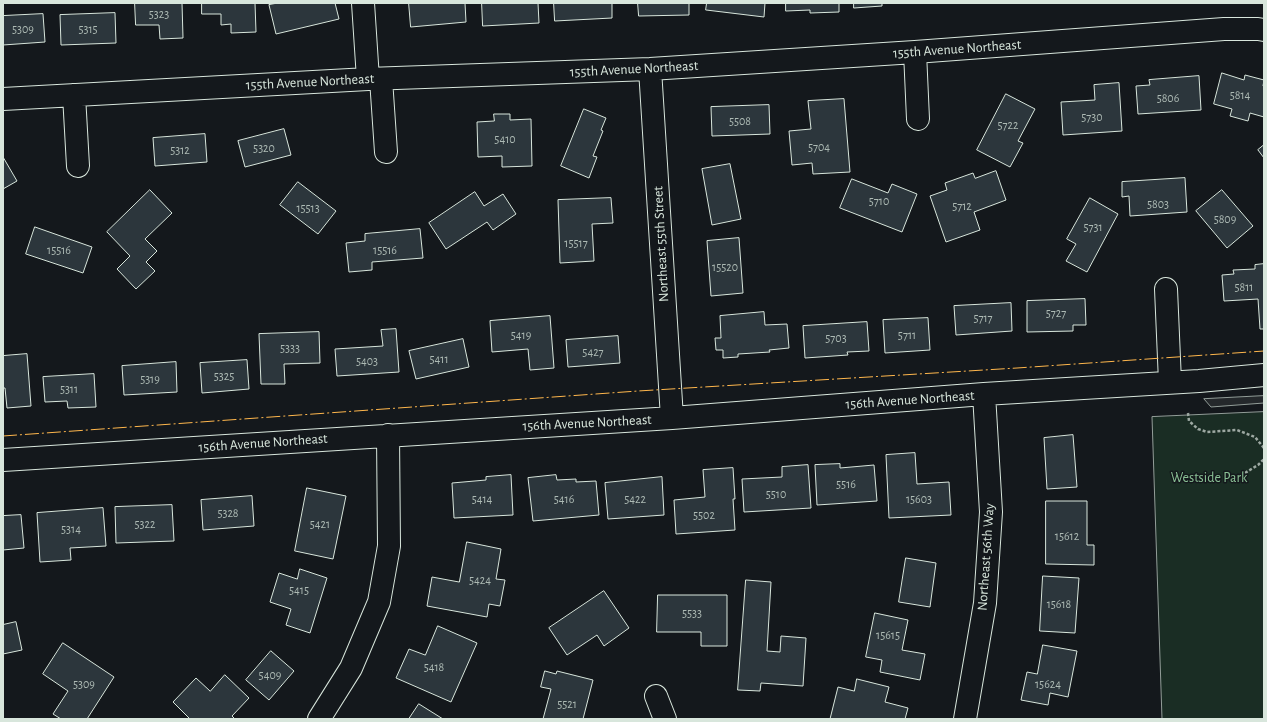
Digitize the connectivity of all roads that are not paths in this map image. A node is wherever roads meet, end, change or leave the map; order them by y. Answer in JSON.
{"nodes":[{"id":1,"x":363,"y":3,"type":"edge"},
{"id":2,"x":1264,"y":30,"type":"edge"},
{"id":3,"x":915,"y":52,"type":"junction"},
{"id":4,"x":650,"y":69,"type":"junction"},
{"id":5,"x":375,"y":79,"type":"junction"},
{"id":6,"x":74,"y":95,"type":"junction"},
{"id":7,"x":3,"y":100,"type":"edge"},
{"id":8,"x":918,"y":119,"type":"dead end"},
{"id":9,"x":386,"y":152,"type":"dead end"},
{"id":10,"x":78,"y":166,"type":"dead end"},
{"id":11,"x":1166,"y":289,"type":"dead end"},
{"id":12,"x":1264,"y":375,"type":"edge"},
{"id":13,"x":1170,"y":382,"type":"junction"},
{"id":14,"x":984,"y":394,"type":"junction"},
{"id":15,"x":672,"y":418,"type":"junction"},
{"id":16,"x":388,"y":435,"type":"junction"},
{"id":17,"x":3,"y":460,"type":"edge"},
{"id":18,"x":656,"y":696,"type":"dead end"},
{"id":19,"x":319,"y":719,"type":"edge"},
{"id":20,"x":665,"y":719,"type":"edge"},
{"id":21,"x":965,"y":719,"type":"edge"}],
"edges":[{"from":1,"to":5,"type":"street"},
{"from":2,"to":3,"type":"street","name":"155th Avenue Northeast"},
{"from":3,"to":4,"type":"street","name":"155th Avenue Northeast"},
{"from":3,"to":8,"type":"street"},
{"from":4,"to":5,"type":"street","name":"155th Avenue Northeast"},
{"from":4,"to":15,"type":"street","name":"Northeast 55th Street"},
{"from":5,"to":6,"type":"street","name":"155th Avenue Northeast"},
{"from":5,"to":9,"type":"street"},
{"from":6,"to":7,"type":"street","name":"155th Avenue Northeast"},
{"from":6,"to":10,"type":"street"},
{"from":11,"to":13,"type":"street"},
{"from":12,"to":13,"type":"street","name":"156th Avenue Northeast"},
{"from":13,"to":14,"type":"street","name":"156th Avenue Northeast"},
{"from":14,"to":15,"type":"street","name":"156th Avenue Northeast"},
{"from":14,"to":21,"type":"street","name":"Northeast 56th Way"},
{"from":15,"to":16,"type":"street","name":"156th Avenue Northeast"},
{"from":16,"to":17,"type":"street","name":"156th Avenue Northeast"},
{"from":16,"to":19,"type":"street"},
{"from":18,"to":20,"type":"street"}]}
